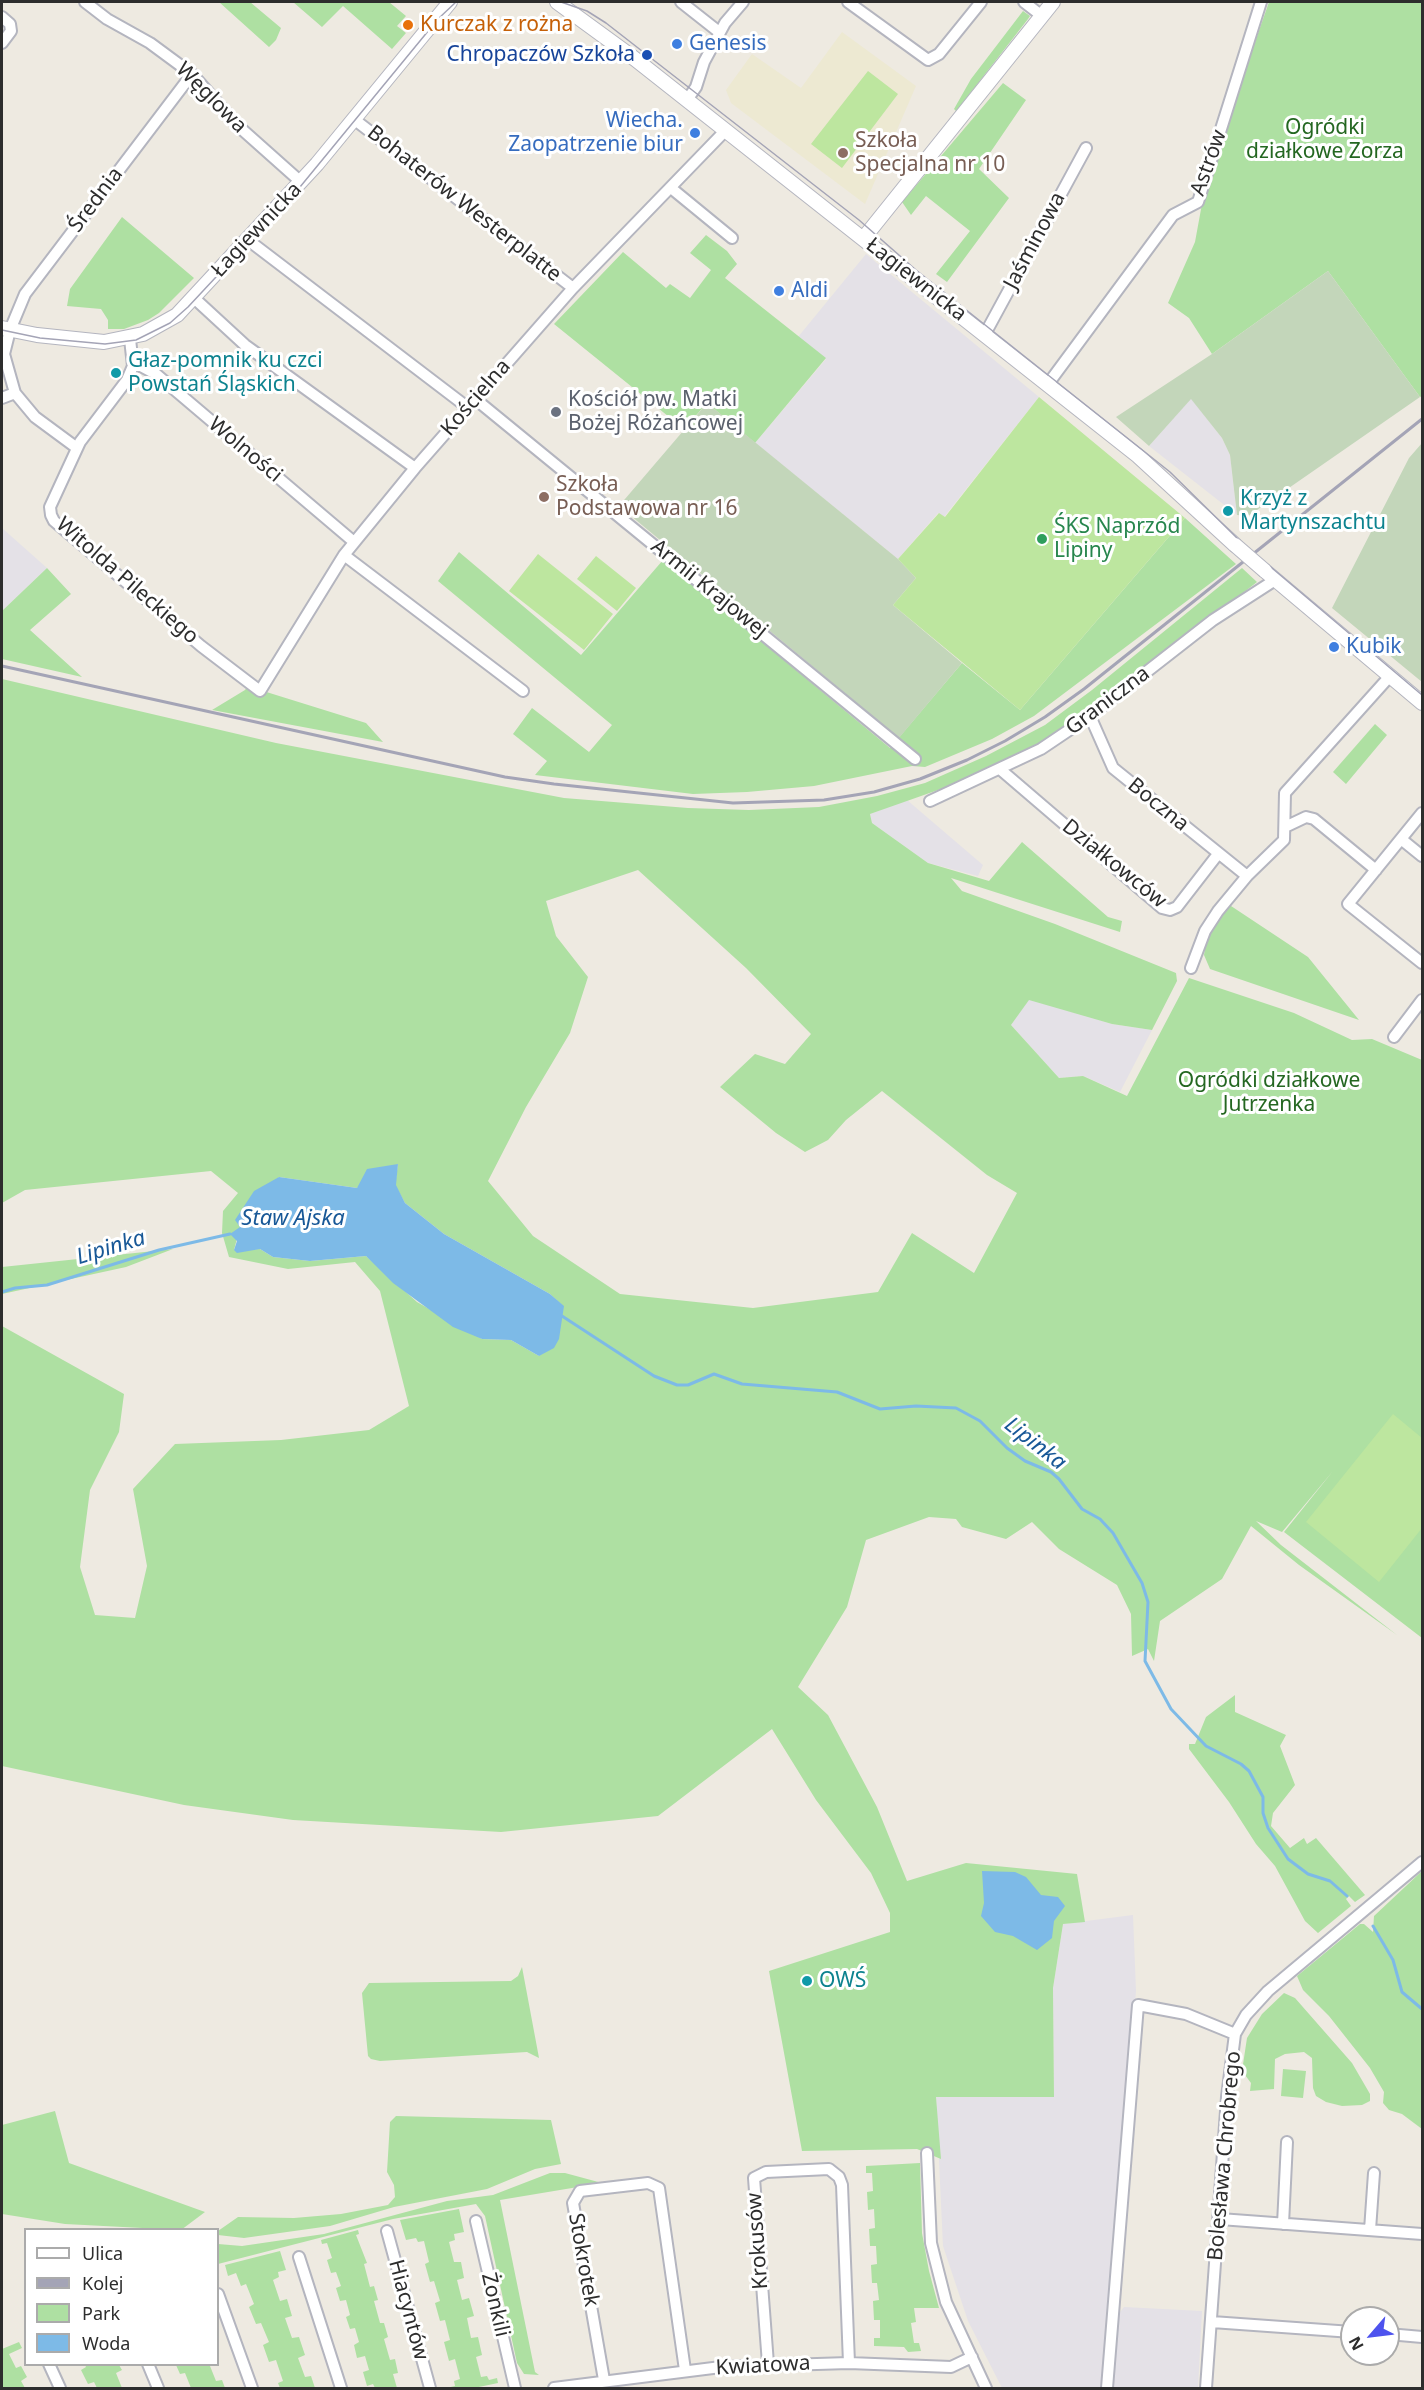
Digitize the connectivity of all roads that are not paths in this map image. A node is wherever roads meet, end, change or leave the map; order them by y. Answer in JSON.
{"nodes":[{"id":1,"x":85,"y":2,"type":"edge"},
{"id":2,"x":450,"y":2,"type":"edge"},
{"id":3,"x":557,"y":2,"type":"edge"},
{"id":4,"x":681,"y":2,"type":"edge"},
{"id":5,"x":743,"y":2,"type":"edge"},
{"id":6,"x":848,"y":2,"type":"edge"},
{"id":7,"x":981,"y":2,"type":"edge"},
{"id":8,"x":1024,"y":2,"type":"edge"},
{"id":9,"x":1053,"y":2,"type":"edge"},
{"id":10,"x":1261,"y":2,"type":"edge"},
{"id":11,"x":1042,"y":16,"type":"junction"},
{"id":12,"x":2,"y":18,"type":"edge"},
{"id":13,"x":719,"y":32,"type":"junction"},
{"id":14,"x":2,"y":44,"type":"edge"},
{"id":15,"x":192,"y":74,"type":"junction"},
{"id":16,"x":687,"y":100,"type":"junction"},
{"id":17,"x":355,"y":120,"type":"junction"},
{"id":18,"x":725,"y":131,"type":"junction"},
{"id":19,"x":1086,"y":148,"type":"dead end"},
{"id":20,"x":301,"y":182,"type":"junction"},
{"id":21,"x":671,"y":188,"type":"junction"},
{"id":22,"x":732,"y":237,"type":"dead end"},
{"id":23,"x":863,"y":239,"type":"junction"},
{"id":24,"x":248,"y":240,"type":"junction"},
{"id":25,"x":573,"y":288,"type":"junction"},
{"id":26,"x":194,"y":298,"type":"junction"},
{"id":27,"x":6,"y":329,"type":"edge"},
{"id":28,"x":985,"y":334,"type":"junction"},
{"id":29,"x":130,"y":339,"type":"junction"},
{"id":30,"x":133,"y":366,"type":"junction"},
{"id":31,"x":1047,"y":384,"type":"junction"},
{"id":32,"x":15,"y":393,"type":"junction"},
{"id":33,"x":2,"y":398,"type":"edge"},
{"id":34,"x":474,"y":398,"type":"junction"},
{"id":35,"x":466,"y":407,"type":"junction"},
{"id":36,"x":77,"y":448,"type":"junction"},
{"id":37,"x":415,"y":468,"type":"junction"},
{"id":38,"x":354,"y":542,"type":"junction"},
{"id":39,"x":344,"y":555,"type":"junction"},
{"id":40,"x":1270,"y":576,"type":"junction"},
{"id":41,"x":1390,"y":676,"type":"junction"},
{"id":42,"x":260,"y":691,"type":"joint"},
{"id":43,"x":523,"y":691,"type":"dead end"},
{"id":44,"x":1422,"y":704,"type":"edge"},
{"id":45,"x":1090,"y":716,"type":"junction"},
{"id":46,"x":915,"y":759,"type":"dead end"},
{"id":47,"x":1000,"y":770,"type":"junction"},
{"id":48,"x":930,"y":801,"type":"dead end"},
{"id":49,"x":1422,"y":813,"type":"edge"},
{"id":50,"x":1285,"y":827,"type":"junction"},
{"id":51,"x":1401,"y":838,"type":"junction"},
{"id":52,"x":1218,"y":854,"type":"junction"},
{"id":53,"x":1422,"y":856,"type":"edge"},
{"id":54,"x":1376,"y":870,"type":"junction"},
{"id":55,"x":1247,"y":876,"type":"junction"},
{"id":56,"x":1422,"y":963,"type":"edge"},
{"id":57,"x":1191,"y":968,"type":"dead end"},
{"id":58,"x":1422,"y":1000,"type":"edge"},
{"id":59,"x":1394,"y":1037,"type":"dead end"},
{"id":60,"x":1422,"y":1862,"type":"edge"},
{"id":61,"x":1235,"y":2034,"type":"junction"},
{"id":62,"x":1287,"y":2142,"type":"dead end"},
{"id":63,"x":927,"y":2153,"type":"dead end"},
{"id":64,"x":1374,"y":2173,"type":"dead end"},
{"id":65,"x":1220,"y":2219,"type":"junction"},
{"id":66,"x":476,"y":2221,"type":"dead end"},
{"id":67,"x":1283,"y":2224,"type":"junction"},
{"id":68,"x":1370,"y":2230,"type":"junction"},
{"id":69,"x":387,"y":2231,"type":"dead end"},
{"id":70,"x":1422,"y":2234,"type":"edge"},
{"id":71,"x":298,"y":2257,"type":"dead end"},
{"id":72,"x":219,"y":2297,"type":"edge"},
{"id":73,"x":1212,"y":2322,"type":"junction"},
{"id":74,"x":1340,"y":2331,"type":"edge"},
{"id":75,"x":1400,"y":2335,"type":"edge"},
{"id":76,"x":1422,"y":2337,"type":"edge"},
{"id":77,"x":972,"y":2357,"type":"junction"},
{"id":78,"x":849,"y":2362,"type":"junction"},
{"id":79,"x":768,"y":2364,"type":"junction"},
{"id":80,"x":50,"y":2366,"type":"edge"},
{"id":81,"x":148,"y":2366,"type":"edge"},
{"id":82,"x":685,"y":2370,"type":"junction"},
{"id":83,"x":604,"y":2380,"type":"junction"},
{"id":84,"x":60,"y":2388,"type":"edge"},
{"id":85,"x":158,"y":2388,"type":"edge"},
{"id":86,"x":252,"y":2388,"type":"edge"},
{"id":87,"x":342,"y":2388,"type":"edge"},
{"id":88,"x":430,"y":2388,"type":"edge"},
{"id":89,"x":515,"y":2388,"type":"edge"},
{"id":90,"x":554,"y":2388,"type":"edge"},
{"id":91,"x":986,"y":2388,"type":"edge"},
{"id":92,"x":1107,"y":2388,"type":"edge"},
{"id":93,"x":1206,"y":2388,"type":"edge"}],
"edges":[{"from":1,"to":15,"type":"street","name":"Węglowa"},
{"from":2,"to":17,"type":"street","name":"Łagiewnicka"},
{"from":3,"to":16,"type":"street","name":"Łagiewnicka"},
{"from":4,"to":13,"type":"street"},
{"from":5,"to":13,"type":"street"},
{"from":6,"to":7,"type":"street"},
{"from":8,"to":11,"type":"street"},
{"from":9,"to":11,"type":"street"},
{"from":10,"to":31,"type":"street","name":"Astrów"},
{"from":11,"to":23,"type":"street"},
{"from":12,"to":14,"type":"street"},
{"from":13,"to":16,"type":"street"},
{"from":15,"to":20,"type":"street","name":"Węglowa"},
{"from":15,"to":27,"type":"street","name":"Średnia"},
{"from":16,"to":18,"type":"street","name":"Łagiewnicka"},
{"from":17,"to":20,"type":"street","name":"Łagiewnicka"},
{"from":17,"to":25,"type":"street","name":"Bohaterów Westerplatte"},
{"from":18,"to":21,"type":"street","name":"Kościelna"},
{"from":18,"to":23,"type":"street","name":"Łagiewnicka"},
{"from":19,"to":28,"type":"street","name":"Jaśminowa"},
{"from":20,"to":24,"type":"street","name":"Łagiewnicka"},
{"from":21,"to":22,"type":"street"},
{"from":21,"to":25,"type":"street","name":"Kościelna"},
{"from":23,"to":28,"type":"street","name":"Łagiewnicka"},
{"from":24,"to":26,"type":"street","name":"Łagiewnicka"},
{"from":24,"to":35,"type":"street"},
{"from":25,"to":34,"type":"street","name":"Kościelna"},
{"from":26,"to":29,"type":"street","name":"Łagiewnicka"},
{"from":26,"to":37,"type":"street"},
{"from":27,"to":29,"type":"street","name":"Łagiewnicka"},
{"from":27,"to":32,"type":"street","name":"Średnia"},
{"from":28,"to":31,"type":"street","name":"Łagiewnicka"},
{"from":29,"to":30,"type":"street"},
{"from":30,"to":36,"type":"street","name":"Witolda Pileckiego"},
{"from":30,"to":38,"type":"street","name":"Wolności"},
{"from":31,"to":40,"type":"street","name":"Łagiewnicka","bridge":true},
{"from":32,"to":33,"type":"street"},
{"from":32,"to":36,"type":"street"},
{"from":34,"to":35,"type":"street","name":"Kościelna"},
{"from":34,"to":46,"type":"street","name":"Armii Krajowej"},
{"from":35,"to":37,"type":"street","name":"Kościelna"},
{"from":36,"to":42,"type":"street","name":"Witolda Pileckiego"},
{"from":37,"to":38,"type":"street","name":"Kościelna"},
{"from":38,"to":39,"type":"street","name":"Kościelna"},
{"from":39,"to":42,"type":"street","name":"Kościelna"},
{"from":39,"to":43,"type":"street"},
{"from":40,"to":41,"type":"street","name":"Łagiewnicka"},
{"from":40,"to":45,"type":"street","name":"Graniczna"},
{"from":41,"to":44,"type":"street","name":"Łagiewnicka"},
{"from":41,"to":50,"type":"street"},
{"from":45,"to":47,"type":"street","name":"Graniczna"},
{"from":45,"to":52,"type":"street","name":"Boczna"},
{"from":47,"to":48,"type":"street","name":"Graniczna"},
{"from":47,"to":52,"type":"street","name":"Działkowców"},
{"from":49,"to":51,"type":"street"},
{"from":50,"to":54,"type":"street"},
{"from":50,"to":55,"type":"street"},
{"from":51,"to":53,"type":"street"},
{"from":51,"to":54,"type":"street"},
{"from":52,"to":55,"type":"street","name":"Boczna"},
{"from":54,"to":56,"type":"street"},
{"from":55,"to":57,"type":"street"},
{"from":58,"to":59,"type":"street"},
{"from":60,"to":61,"type":"street","name":"Bolesława Chrobrego"},
{"from":61,"to":65,"type":"street","name":"Bolesława Chrobrego"},
{"from":61,"to":92,"type":"street"},
{"from":62,"to":67,"type":"street"},
{"from":63,"to":77,"type":"street"},
{"from":64,"to":68,"type":"street"},
{"from":65,"to":67,"type":"street"},
{"from":65,"to":73,"type":"street","name":"Bolesława Chrobrego"},
{"from":66,"to":89,"type":"street","name":"Żonkili"},
{"from":67,"to":68,"type":"street"},
{"from":68,"to":70,"type":"street"},
{"from":69,"to":88,"type":"street","name":"Hiacyntów"},
{"from":71,"to":87,"type":"street"},
{"from":72,"to":86,"type":"street"},
{"from":73,"to":74,"type":"street"},
{"from":73,"to":93,"type":"street","name":"Bolesława Chrobrego"},
{"from":75,"to":76,"type":"street"},
{"from":77,"to":78,"type":"street","name":"Kwiatowa"},
{"from":77,"to":91,"type":"street"},
{"from":78,"to":79,"type":"street","name":"Kwiatowa"},
{"from":78,"to":79,"type":"street","name":"Krokusów"},
{"from":79,"to":82,"type":"street","name":"Kwiatowa"},
{"from":80,"to":84,"type":"street"},
{"from":81,"to":85,"type":"street"},
{"from":82,"to":83,"type":"street","name":"Kwiatowa"},
{"from":82,"to":83,"type":"street","name":"Stokrotek"},
{"from":83,"to":90,"type":"street","name":"Kwiatowa"}]}
